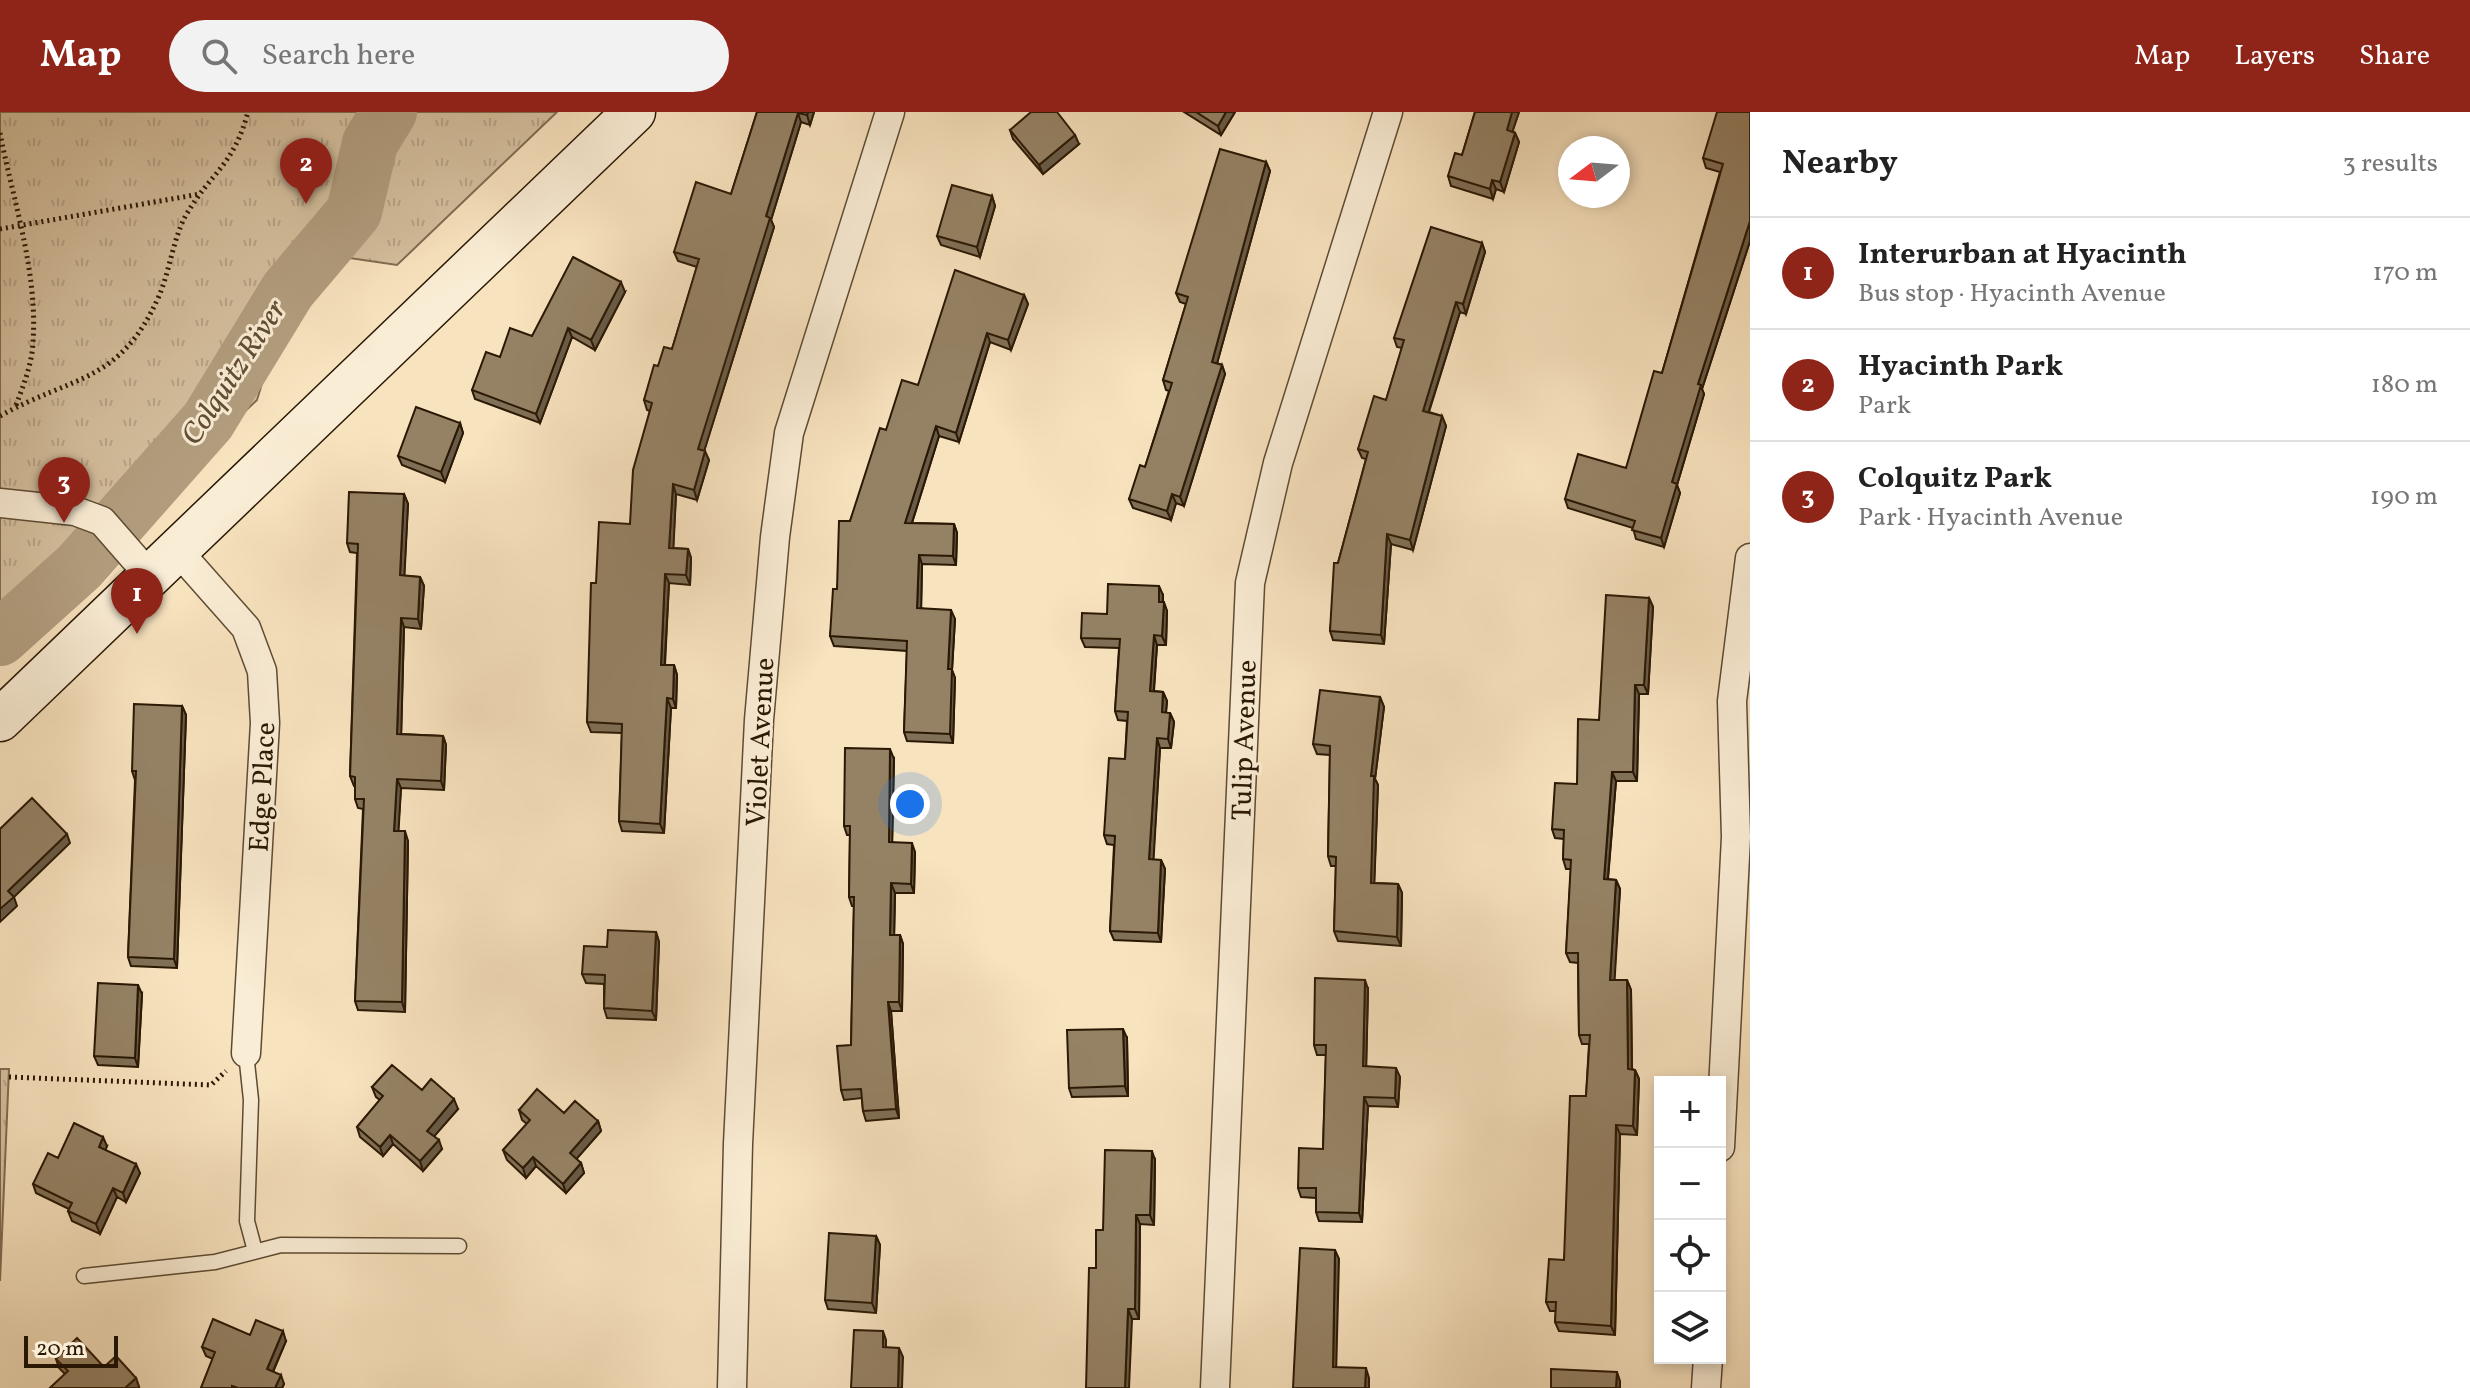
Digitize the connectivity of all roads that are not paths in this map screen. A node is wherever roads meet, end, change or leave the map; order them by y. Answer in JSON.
{"nodes":[{"id":1,"x":634,"y":112,"type":"edge"},
{"id":2,"x":890,"y":112,"type":"edge"},
{"id":3,"x":1388,"y":112,"type":"edge"},
{"id":4,"x":0,"y":503,"type":"edge"},
{"id":5,"x":1750,"y":558,"type":"edge"},
{"id":6,"x":164,"y":563,"type":"junction"},
{"id":7,"x":0,"y":720,"type":"edge"},
{"id":8,"x":1738,"y":1030,"type":"edge"},
{"id":9,"x":246,"y":1053,"type":"joint"},
{"id":10,"x":1726,"y":1108,"type":"edge"},
{"id":11,"x":459,"y":1246,"type":"dead end"},
{"id":12,"x":255,"y":1251,"type":"junction"},
{"id":13,"x":84,"y":1276,"type":"dead end"},
{"id":14,"x":1708,"y":1364,"type":"edge"},
{"id":15,"x":732,"y":1388,"type":"edge"},
{"id":16,"x":1215,"y":1388,"type":"edge"},
{"id":17,"x":1706,"y":1388,"type":"edge"}],
"edges":[{"from":1,"to":6,"type":"main road"},
{"from":2,"to":15,"type":"street","name":"Violet Avenue"},
{"from":3,"to":16,"type":"street","name":"Tulip Avenue"},
{"from":4,"to":6,"type":"street","name":"Edge Place"},
{"from":5,"to":8,"type":"street"},
{"from":6,"to":7,"type":"main road"},
{"from":6,"to":9,"type":"street","name":"Edge Place"},
{"from":8,"to":10,"type":"street"},
{"from":9,"to":12,"type":"lane"},
{"from":11,"to":12,"type":"lane"},
{"from":12,"to":13,"type":"lane"},
{"from":14,"to":17,"type":"street"}]}
